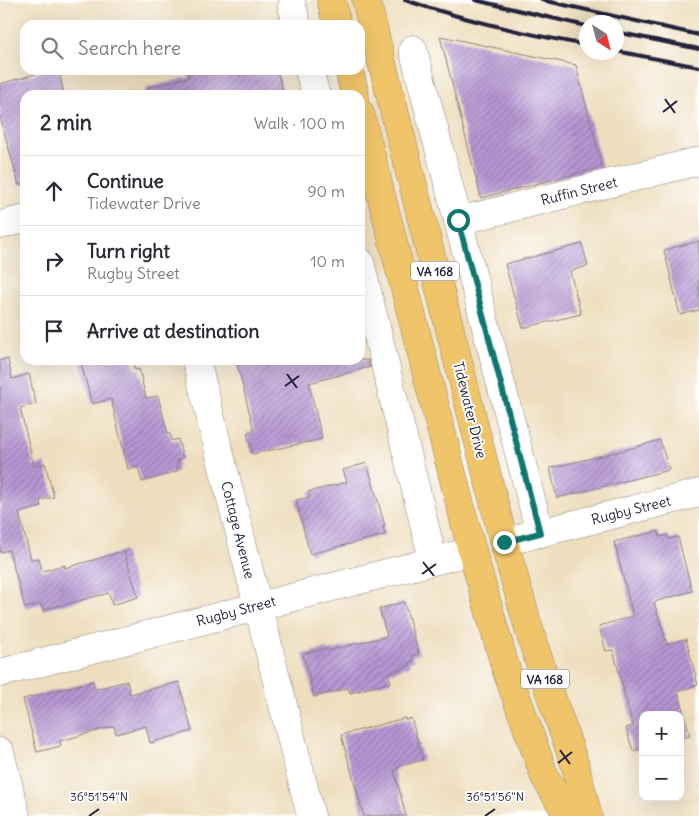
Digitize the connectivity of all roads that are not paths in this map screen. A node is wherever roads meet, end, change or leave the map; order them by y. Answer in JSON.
{"nodes":[{"id":1,"x":331,"y":0,"type":"edge"},
{"id":2,"x":366,"y":0,"type":"edge"},
{"id":3,"x":336,"y":20,"type":"edge"},
{"id":4,"x":413,"y":49,"type":"dead end"},
{"id":5,"x":310,"y":75,"type":"edge"},
{"id":6,"x":350,"y":75,"type":"edge"},
{"id":7,"x":315,"y":90,"type":"edge"},
{"id":8,"x":354,"y":90,"type":"edge"},
{"id":9,"x":365,"y":134,"type":"edge"},
{"id":10,"x":699,"y":161,"type":"edge"},
{"id":11,"x":20,"y":220,"type":"edge"},
{"id":12,"x":458,"y":220,"type":"junction"},
{"id":13,"x":0,"y":225,"type":"edge"},
{"id":14,"x":365,"y":282,"type":"edge"},
{"id":15,"x":197,"y":365,"type":"edge"},
{"id":16,"x":699,"y":493,"type":"edge"},
{"id":17,"x":540,"y":533,"type":"junction"},
{"id":18,"x":504,"y":542,"type":"junction"},
{"id":19,"x":472,"y":551,"type":"junction"},
{"id":20,"x":433,"y":560,"type":"junction"},
{"id":21,"x":257,"y":606,"type":"junction"},
{"id":22,"x":0,"y":673,"type":"edge"},
{"id":23,"x":0,"y":752,"type":"edge"},
{"id":24,"x":16,"y":816,"type":"edge"},
{"id":25,"x":311,"y":816,"type":"edge"},
{"id":26,"x":568,"y":816,"type":"edge"},
{"id":27,"x":588,"y":816,"type":"edge"}],
"edges":[{"from":1,"to":3,"type":"highway"},
{"from":2,"to":18,"type":"highway","name":"Tidewater Drive","number":"VA 168"},
{"from":4,"to":12,"type":"street"},
{"from":5,"to":7,"type":"street"},
{"from":6,"to":8,"type":"highway"},
{"from":9,"to":19,"type":"highway","number":"VA 168"},
{"from":10,"to":12,"type":"street","name":"Ruffin Street"},
{"from":11,"to":13,"type":"street"},
{"from":12,"to":17,"type":"street"},
{"from":14,"to":20,"type":"street"},
{"from":15,"to":21,"type":"street","name":"Cottage Avenue"},
{"from":16,"to":17,"type":"street","name":"Rugby Street"},
{"from":17,"to":18,"type":"street","name":"Rugby Street"},
{"from":18,"to":27,"type":"highway","name":"Tidewater Drive","number":"VA 168"},
{"from":19,"to":20,"type":"street","name":"Rugby Street"},
{"from":19,"to":26,"type":"highway","number":"VA 168"},
{"from":20,"to":21,"type":"street","name":"Rugby Street"},
{"from":21,"to":22,"type":"street","name":"Rugby Street"},
{"from":21,"to":25,"type":"street","name":"Cottage Avenue"},
{"from":23,"to":24,"type":"street"}]}
